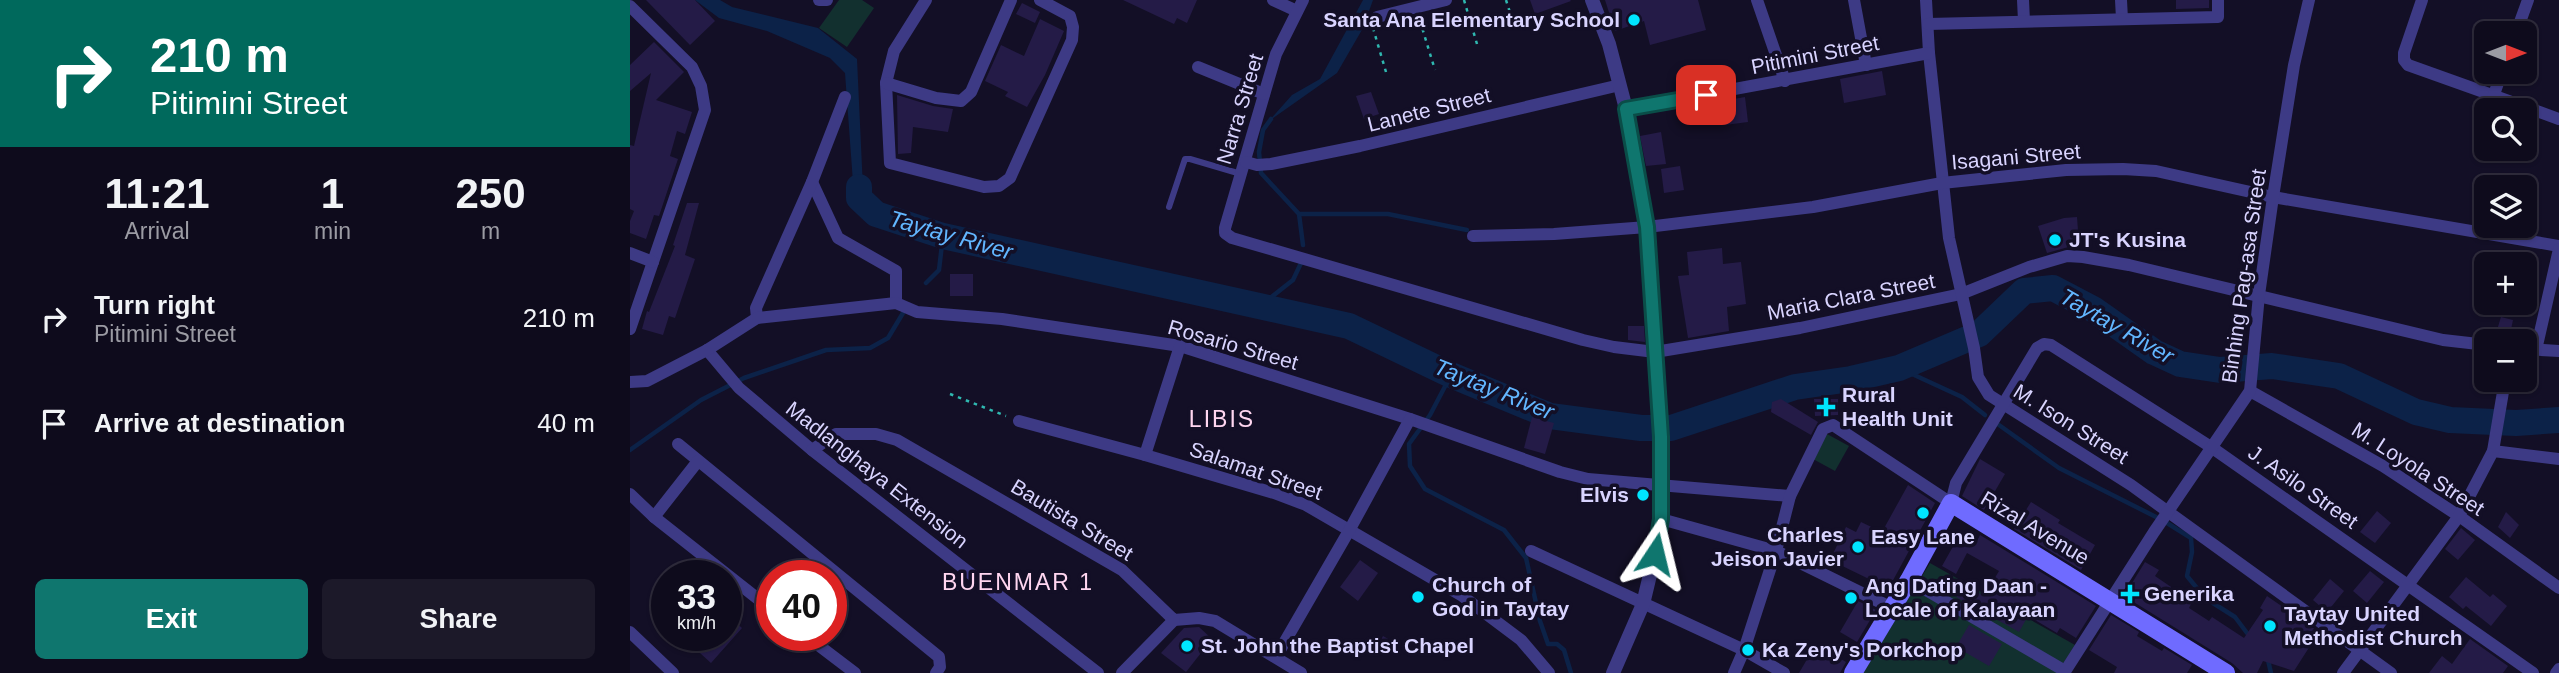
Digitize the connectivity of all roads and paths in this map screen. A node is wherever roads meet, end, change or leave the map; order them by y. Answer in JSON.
{"nodes":[{"id":1,"x":819,"y":0,"type":"edge"},
{"id":2,"x":827,"y":0,"type":"edge"},
{"id":3,"x":926,"y":0,"type":"edge"},
{"id":4,"x":1011,"y":0,"type":"edge"},
{"id":5,"x":1041,"y":0,"type":"edge"},
{"id":6,"x":1273,"y":0,"type":"edge"},
{"id":7,"x":1446,"y":0,"type":"edge"},
{"id":8,"x":1464,"y":0,"type":"edge"},
{"id":9,"x":1506,"y":0,"type":"edge"},
{"id":10,"x":1592,"y":0,"type":"edge"},
{"id":11,"x":1757,"y":0,"type":"edge"},
{"id":12,"x":1854,"y":0,"type":"edge"},
{"id":13,"x":1926,"y":0,"type":"edge"},
{"id":14,"x":2023,"y":0,"type":"edge"},
{"id":15,"x":2121,"y":0,"type":"edge"},
{"id":16,"x":2218,"y":0,"type":"edge"},
{"id":17,"x":2309,"y":0,"type":"edge"},
{"id":18,"x":2422,"y":0,"type":"edge"},
{"id":19,"x":2528,"y":0,"type":"edge"},
{"id":20,"x":630,"y":6,"type":"edge"},
{"id":21,"x":1300,"y":6,"type":"edge"},
{"id":22,"x":1416,"y":7,"type":"junction"},
{"id":23,"x":1377,"y":17,"type":"joint"},
{"id":24,"x":2122,"y":19,"type":"junction"},
{"id":25,"x":2024,"y":21,"type":"junction"},
{"id":26,"x":2520,"y":21,"type":"edge"},
{"id":27,"x":1513,"y":22,"type":"dead end"},
{"id":28,"x":1928,"y":24,"type":"junction"},
{"id":29,"x":1476,"y":44,"type":"dead end"},
{"id":30,"x":1929,"y":53,"type":"junction"},
{"id":31,"x":1866,"y":65,"type":"junction"},
{"id":32,"x":1198,"y":67,"type":"dead end"},
{"id":33,"x":1435,"y":70,"type":"dead end"},
{"id":34,"x":1386,"y":72,"type":"dead end"},
{"id":35,"x":1785,"y":81,"type":"junction"},
{"id":36,"x":886,"y":83,"type":"junction"},
{"id":37,"x":2498,"y":84,"type":"edge"},
{"id":38,"x":1620,"y":85,"type":"junction"},
{"id":39,"x":1264,"y":94,"type":"junction"},
{"id":40,"x":845,"y":97,"type":"dead end"},
{"id":41,"x":2493,"y":97,"type":"junction"},
{"id":42,"x":1626,"y":109,"type":"junction"},
{"id":43,"x":2559,"y":119,"type":"edge"},
{"id":44,"x":1248,"y":167,"type":"junction"},
{"id":45,"x":812,"y":182,"type":"junction"},
{"id":46,"x":1942,"y":183,"type":"junction"},
{"id":47,"x":2273,"y":197,"type":"junction"},
{"id":48,"x":1168,"y":207,"type":"dead end"},
{"id":49,"x":1647,"y":227,"type":"junction"},
{"id":50,"x":1225,"y":233,"type":"joint"},
{"id":51,"x":1472,"y":236,"type":"dead end"},
{"id":52,"x":2559,"y":247,"type":"edge"},
{"id":53,"x":630,"y":253,"type":"edge"},
{"id":54,"x":653,"y":262,"type":"junction"},
{"id":55,"x":1961,"y":294,"type":"junction"},
{"id":56,"x":2259,"y":295,"type":"junction"},
{"id":57,"x":896,"y":303,"type":"junction"},
{"id":58,"x":757,"y":318,"type":"junction"},
{"id":59,"x":630,"y":329,"type":"edge"},
{"id":60,"x":2537,"y":329,"type":"edge"},
{"id":61,"x":2474,"y":344,"type":"edge"},
{"id":62,"x":1180,"y":346,"type":"junction"},
{"id":63,"x":707,"y":350,"type":"junction"},
{"id":64,"x":2537,"y":350,"type":"edge"},
{"id":65,"x":2559,"y":351,"type":"edge"},
{"id":66,"x":1655,"y":352,"type":"junction"},
{"id":67,"x":630,"y":382,"type":"edge"},
{"id":68,"x":2250,"y":391,"type":"junction"},
{"id":69,"x":2503,"y":392,"type":"edge"},
{"id":70,"x":950,"y":394,"type":"dead end"},
{"id":71,"x":2002,"y":405,"type":"junction"},
{"id":72,"x":1019,"y":421,"type":"joint"},
{"id":73,"x":1416,"y":421,"type":"junction"},
{"id":74,"x":678,"y":444,"type":"dead end"},
{"id":75,"x":2211,"y":447,"type":"junction"},
{"id":76,"x":812,"y":450,"type":"junction"},
{"id":77,"x":2493,"y":451,"type":"junction"},
{"id":78,"x":1144,"y":455,"type":"junction"},
{"id":79,"x":2559,"y":459,"type":"edge"},
{"id":80,"x":698,"y":461,"type":"junction"},
{"id":81,"x":1662,"y":485,"type":"junction"},
{"id":82,"x":630,"y":494,"type":"edge"},
{"id":83,"x":1790,"y":496,"type":"junction"},
{"id":84,"x":1951,"y":503,"type":"junction"},
{"id":85,"x":2168,"y":513,"type":"junction"},
{"id":86,"x":2459,"y":516,"type":"junction"},
{"id":87,"x":654,"y":517,"type":"junction"},
{"id":88,"x":1661,"y":519,"type":"junction"},
{"id":89,"x":1350,"y":529,"type":"junction"},
{"id":90,"x":1531,"y":551,"type":"dead end"},
{"id":91,"x":1776,"y":551,"type":"junction"},
{"id":92,"x":1909,"y":580,"type":"junction"},
{"id":93,"x":2410,"y":584,"type":"junction"},
{"id":94,"x":2559,"y":588,"type":"edge"},
{"id":95,"x":756,"y":597,"type":"edge"},
{"id":96,"x":2110,"y":600,"type":"junction"},
{"id":97,"x":1643,"y":604,"type":"junction"},
{"id":98,"x":1892,"y":608,"type":"junction"},
{"id":99,"x":1174,"y":620,"type":"junction"},
{"id":100,"x":630,"y":632,"type":"edge"},
{"id":101,"x":1744,"y":650,"type":"junction"},
{"id":102,"x":826,"y":651,"type":"edge"},
{"id":103,"x":2359,"y":651,"type":"junction"},
{"id":104,"x":1276,"y":657,"type":"junction"},
{"id":105,"x":938,"y":670,"type":"edge"},
{"id":106,"x":2064,"y":672,"type":"edge"},
{"id":107,"x":673,"y":673,"type":"edge"},
{"id":108,"x":855,"y":673,"type":"edge"},
{"id":109,"x":1098,"y":673,"type":"edge"},
{"id":110,"x":1122,"y":673,"type":"edge"},
{"id":111,"x":1300,"y":673,"type":"edge"},
{"id":112,"x":1549,"y":673,"type":"edge"},
{"id":113,"x":1613,"y":673,"type":"edge"},
{"id":114,"x":1734,"y":673,"type":"edge"},
{"id":115,"x":1784,"y":673,"type":"edge"},
{"id":116,"x":1853,"y":673,"type":"edge"},
{"id":117,"x":2226,"y":673,"type":"edge"},
{"id":118,"x":2343,"y":673,"type":"edge"},
{"id":119,"x":2391,"y":673,"type":"edge"},
{"id":120,"x":2533,"y":673,"type":"edge"}],
"edges":[{"from":1,"to":2,"type":"street"},
{"from":3,"to":36,"type":"street"},
{"from":4,"to":36,"type":"street"},
{"from":5,"to":36,"type":"street"},
{"from":6,"to":21,"type":"street"},
{"from":7,"to":22,"type":"street"},
{"from":8,"to":29,"type":"path"},
{"from":9,"to":27,"type":"path"},
{"from":10,"to":38,"type":"street"},
{"from":11,"to":35,"type":"street"},
{"from":12,"to":31,"type":"street"},
{"from":13,"to":28,"type":"street","name":"M. Ison Street"},
{"from":14,"to":25,"type":"street"},
{"from":15,"to":24,"type":"street"},
{"from":16,"to":24,"type":"street"},
{"from":17,"to":47,"type":"street","name":"Binhing Pag-asa Street"},
{"from":18,"to":41,"type":"street"},
{"from":19,"to":26,"type":"street"},
{"from":20,"to":54,"type":"street"},
{"from":21,"to":39,"type":"street","name":"Narra Street"},
{"from":22,"to":23,"type":"street"},
{"from":22,"to":33,"type":"path"},
{"from":23,"to":34,"type":"path"},
{"from":24,"to":25,"type":"street"},
{"from":25,"to":28,"type":"street"},
{"from":28,"to":30,"type":"street","name":"M. Ison Street"},
{"from":30,"to":31,"type":"street","name":"Pitimini Street"},
{"from":30,"to":46,"type":"street","name":"M. Ison Street"},
{"from":31,"to":35,"type":"street","name":"Pitimini Street"},
{"from":32,"to":39,"type":"street"},
{"from":35,"to":42,"type":"street","name":"Pitimini Street"},
{"from":37,"to":41,"type":"street"},
{"from":38,"to":42,"type":"street"},
{"from":38,"to":44,"type":"street","name":"Lanete Street"},
{"from":39,"to":44,"type":"street","name":"Narra Street"},
{"from":40,"to":45,"type":"street"},
{"from":41,"to":43,"type":"street"},
{"from":42,"to":49,"type":"street"},
{"from":44,"to":48,"type":"lane"},
{"from":44,"to":50,"type":"street","name":"Narra Street"},
{"from":45,"to":57,"type":"street"},
{"from":45,"to":58,"type":"street"},
{"from":46,"to":47,"type":"street","name":"Isagani Street"},
{"from":46,"to":49,"type":"street","name":"Isagani Street"},
{"from":46,"to":55,"type":"street","name":"M. Ison Street"},
{"from":47,"to":52,"type":"street","name":"Isagani Street"},
{"from":47,"to":56,"type":"street","name":"Binhing Pag-asa Street"},
{"from":49,"to":51,"type":"street","name":"Isagani Street"},
{"from":49,"to":66,"type":"street"},
{"from":50,"to":66,"type":"street","name":"Maria Clara Street"},
{"from":52,"to":60,"type":"street"},
{"from":53,"to":54,"type":"street"},
{"from":54,"to":59,"type":"street"},
{"from":55,"to":56,"type":"street","name":"Maria Clara Street"},
{"from":55,"to":66,"type":"street","name":"Maria Clara Street"},
{"from":55,"to":71,"type":"street","name":"M. Ison Street"},
{"from":56,"to":61,"type":"street","name":"Maria Clara Street"},
{"from":56,"to":68,"type":"street","name":"Binhing Pag-asa Street"},
{"from":57,"to":58,"type":"street","name":"Rosario Street"},
{"from":57,"to":62,"type":"street","name":"Rosario Street"},
{"from":58,"to":63,"type":"street","name":"Rosario Street"},
{"from":62,"to":73,"type":"street","name":"Rosario Street"},
{"from":62,"to":78,"type":"street"},
{"from":63,"to":67,"type":"street","name":"Rosario Street"},
{"from":63,"to":76,"type":"street","name":"Madlanghaya Extension"},
{"from":64,"to":65,"type":"street"},
{"from":66,"to":81,"type":"street"},
{"from":68,"to":75,"type":"street","name":"Binhing Pag-asa Street"},
{"from":68,"to":86,"type":"street","name":"M. Loyola Street"},
{"from":69,"to":77,"type":"street"},
{"from":70,"to":72,"type":"path"},
{"from":71,"to":75,"type":"street","name":"J. Asilo Street"},
{"from":71,"to":84,"type":"street"},
{"from":71,"to":85,"type":"street","name":"M. Ison Street"},
{"from":72,"to":78,"type":"street","name":"Salamat Street"},
{"from":73,"to":81,"type":"street","name":"Rosario Street"},
{"from":73,"to":89,"type":"street"},
{"from":74,"to":80,"type":"street"},
{"from":75,"to":85,"type":"street","name":"Binhing Pag-asa Street"},
{"from":75,"to":93,"type":"street","name":"J. Asilo Street"},
{"from":76,"to":99,"type":"street","name":"Bautista Street"},
{"from":76,"to":109,"type":"street","name":"Madlanghaya Extension"},
{"from":77,"to":79,"type":"street"},
{"from":77,"to":86,"type":"street"},
{"from":78,"to":89,"type":"street","name":"Salamat Street"},
{"from":80,"to":87,"type":"street"},
{"from":80,"to":105,"type":"street"},
{"from":81,"to":83,"type":"street","name":"Rosario Street"},
{"from":81,"to":88,"type":"street"},
{"from":82,"to":87,"type":"street"},
{"from":83,"to":84,"type":"street"},
{"from":83,"to":91,"type":"street"},
{"from":84,"to":92,"type":"main road","name":"Rizal Avenue"},
{"from":84,"to":96,"type":"main road","name":"Rizal Avenue"},
{"from":85,"to":96,"type":"street","name":"Binhing Pag-asa Street"},
{"from":85,"to":103,"type":"street","name":"M. Ison Street"},
{"from":86,"to":93,"type":"street"},
{"from":86,"to":94,"type":"street","name":"M. Loyola Street"},
{"from":87,"to":95,"type":"street"},
{"from":88,"to":91,"type":"street"},
{"from":88,"to":97,"type":"street"},
{"from":89,"to":104,"type":"street"},
{"from":89,"to":112,"type":"street","name":"Salamat Street"},
{"from":90,"to":97,"type":"street"},
{"from":91,"to":98,"type":"street"},
{"from":91,"to":101,"type":"street"},
{"from":92,"to":98,"type":"main road","name":"Rizal Avenue"},
{"from":92,"to":106,"type":"street"},
{"from":93,"to":103,"type":"street"},
{"from":93,"to":120,"type":"street","name":"J. Asilo Street"},
{"from":96,"to":106,"type":"street","name":"Binhing Pag-asa Street"},
{"from":96,"to":117,"type":"main road","name":"Rizal Avenue"},
{"from":97,"to":101,"type":"street"},
{"from":97,"to":113,"type":"street"},
{"from":98,"to":116,"type":"main road","name":"Rizal Avenue"},
{"from":99,"to":104,"type":"street"},
{"from":99,"to":110,"type":"street"},
{"from":100,"to":107,"type":"street"},
{"from":101,"to":114,"type":"street"},
{"from":101,"to":115,"type":"street"},
{"from":102,"to":108,"type":"street"},
{"from":103,"to":118,"type":"street"},
{"from":103,"to":119,"type":"street","name":"M. Ison Street"},
{"from":104,"to":111,"type":"street"}]}
